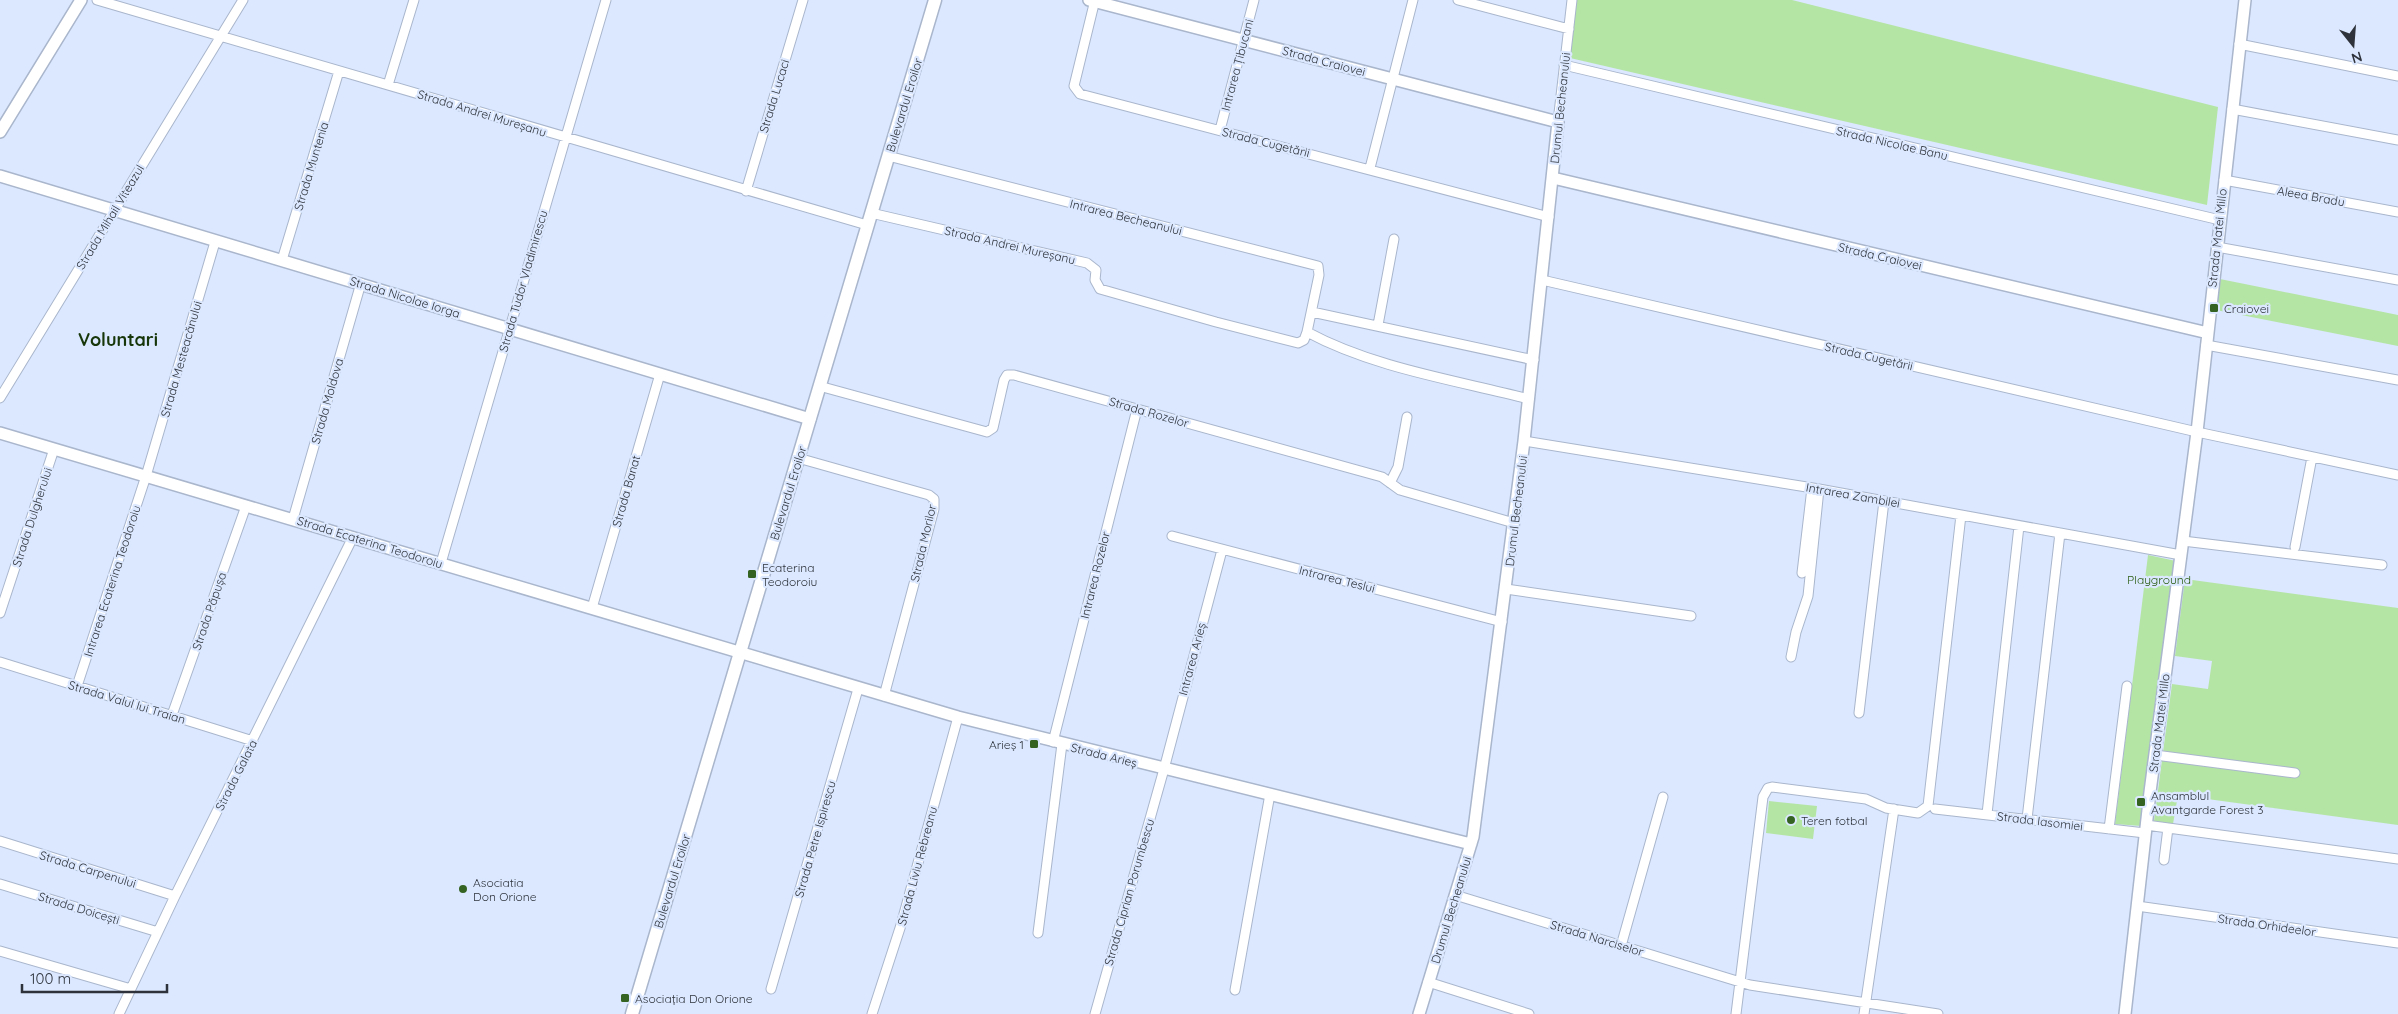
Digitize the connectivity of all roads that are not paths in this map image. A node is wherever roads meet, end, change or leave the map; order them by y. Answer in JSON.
{"nodes":[{"id":1,"x":81,"y":0,"type":"edge"},
{"id":2,"x":97,"y":0,"type":"edge"},
{"id":3,"x":243,"y":0,"type":"edge"},
{"id":4,"x":414,"y":0,"type":"edge"},
{"id":5,"x":606,"y":0,"type":"edge"},
{"id":6,"x":803,"y":0,"type":"edge"},
{"id":7,"x":934,"y":0,"type":"edge"},
{"id":8,"x":1093,"y":0,"type":"edge"},
{"id":9,"x":1254,"y":0,"type":"edge"},
{"id":10,"x":1413,"y":0,"type":"edge"},
{"id":11,"x":1458,"y":0,"type":"edge"},
{"id":12,"x":1572,"y":0,"type":"edge"},
{"id":13,"x":2245,"y":0,"type":"edge"},
{"id":14,"x":1568,"y":29,"type":"junction"},
{"id":15,"x":221,"y":36,"type":"junction"},
{"id":16,"x":1244,"y":40,"type":"junction"},
{"id":17,"x":2239,"y":44,"type":"junction"},
{"id":18,"x":1564,"y":65,"type":"junction"},
{"id":19,"x":339,"y":71,"type":"junction"},
{"id":20,"x":2398,"y":76,"type":"edge"},
{"id":21,"x":1393,"y":80,"type":"junction"},
{"id":22,"x":388,"y":85,"type":"junction"},
{"id":23,"x":2232,"y":109,"type":"junction"},
{"id":24,"x":1558,"y":122,"type":"junction"},
{"id":25,"x":1220,"y":130,"type":"junction"},
{"id":26,"x":0,"y":132,"type":"edge"},
{"id":27,"x":565,"y":137,"type":"junction"},
{"id":28,"x":2398,"y":140,"type":"edge"},
{"id":29,"x":888,"y":156,"type":"junction"},
{"id":30,"x":1370,"y":168,"type":"junction"},
{"id":31,"x":0,"y":176,"type":"edge"},
{"id":32,"x":1553,"y":178,"type":"junction"},
{"id":33,"x":2224,"y":180,"type":"junction"},
{"id":34,"x":746,"y":191,"type":"junction"},
{"id":35,"x":114,"y":211,"type":"junction"},
{"id":36,"x":871,"y":212,"type":"junction"},
{"id":37,"x":2398,"y":212,"type":"edge"},
{"id":38,"x":1548,"y":217,"type":"junction"},
{"id":39,"x":2220,"y":220,"type":"junction"},
{"id":40,"x":867,"y":226,"type":"junction"},
{"id":41,"x":1394,"y":239,"type":"dead end"},
{"id":42,"x":215,"y":242,"type":"junction"},
{"id":43,"x":2217,"y":247,"type":"junction"},
{"id":44,"x":282,"y":260,"type":"junction"},
{"id":45,"x":1542,"y":280,"type":"junction"},
{"id":46,"x":2398,"y":280,"type":"edge"},
{"id":47,"x":361,"y":283,"type":"junction"},
{"id":48,"x":1312,"y":312,"type":"junction"},
{"id":49,"x":1378,"y":325,"type":"junction"},
{"id":50,"x":509,"y":329,"type":"junction"},
{"id":51,"x":1307,"y":332,"type":"junction"},
{"id":52,"x":2208,"y":333,"type":"junction"},
{"id":53,"x":2206,"y":345,"type":"junction"},
{"id":54,"x":1534,"y":360,"type":"junction"},
{"id":55,"x":660,"y":374,"type":"junction"},
{"id":56,"x":2398,"y":380,"type":"edge"},
{"id":57,"x":819,"y":386,"type":"junction"},
{"id":58,"x":0,"y":398,"type":"edge"},
{"id":59,"x":1529,"y":399,"type":"junction"},
{"id":60,"x":1137,"y":409,"type":"junction"},
{"id":61,"x":1406,"y":417,"type":"dead end"},
{"id":62,"x":810,"y":419,"type":"junction"},
{"id":63,"x":0,"y":432,"type":"edge"},
{"id":64,"x":2196,"y":432,"type":"junction"},
{"id":65,"x":1524,"y":441,"type":"junction"},
{"id":66,"x":54,"y":449,"type":"junction"},
{"id":67,"x":2312,"y":457,"type":"junction"},
{"id":68,"x":798,"y":458,"type":"junction"},
{"id":69,"x":2398,"y":475,"type":"edge"},
{"id":70,"x":146,"y":476,"type":"junction"},
{"id":71,"x":1390,"y":483,"type":"junction"},
{"id":72,"x":1815,"y":488,"type":"junction"},
{"id":73,"x":1884,"y":501,"type":"junction"},
{"id":74,"x":246,"y":506,"type":"junction"},
{"id":75,"x":1961,"y":515,"type":"junction"},
{"id":76,"x":293,"y":519,"type":"junction"},
{"id":77,"x":1514,"y":523,"type":"junction"},
{"id":78,"x":2019,"y":526,"type":"junction"},
{"id":79,"x":2060,"y":533,"type":"junction"},
{"id":80,"x":1172,"y":536,"type":"dead end"},
{"id":81,"x":353,"y":537,"type":"junction"},
{"id":82,"x":2183,"y":541,"type":"junction"},
{"id":83,"x":2295,"y":547,"type":"dead end"},
{"id":84,"x":1222,"y":550,"type":"junction"},
{"id":85,"x":2181,"y":555,"type":"junction"},
{"id":86,"x":441,"y":563,"type":"junction"},
{"id":87,"x":2382,"y":565,"type":"dead end"},
{"id":88,"x":1802,"y":573,"type":"dead end"},
{"id":89,"x":1506,"y":589,"type":"junction"},
{"id":90,"x":592,"y":608,"type":"junction"},
{"id":91,"x":0,"y":614,"type":"edge"},
{"id":92,"x":1691,"y":616,"type":"dead end"},
{"id":93,"x":1502,"y":622,"type":"junction"},
{"id":94,"x":739,"y":654,"type":"junction"},
{"id":95,"x":1791,"y":656,"type":"dead end"},
{"id":96,"x":0,"y":662,"type":"edge"},
{"id":97,"x":77,"y":686,"type":"junction"},
{"id":98,"x":2127,"y":686,"type":"dead end"},
{"id":99,"x":858,"y":689,"type":"junction"},
{"id":100,"x":884,"y":696,"type":"junction"},
{"id":101,"x":1859,"y":713,"type":"dead end"},
{"id":102,"x":172,"y":716,"type":"junction"},
{"id":103,"x":958,"y":717,"type":"junction"},
{"id":104,"x":253,"y":741,"type":"junction"},
{"id":105,"x":1058,"y":743,"type":"junction"},
{"id":106,"x":2155,"y":755,"type":"junction"},
{"id":107,"x":1164,"y":769,"type":"junction"},
{"id":108,"x":2295,"y":773,"type":"dead end"},
{"id":109,"x":1270,"y":794,"type":"junction"},
{"id":110,"x":1663,"y":797,"type":"dead end"},
{"id":111,"x":1932,"y":807,"type":"junction"},
{"id":112,"x":1894,"y":809,"type":"junction"},
{"id":113,"x":1986,"y":814,"type":"junction"},
{"id":114,"x":2027,"y":819,"type":"junction"},
{"id":115,"x":2168,"y":828,"type":"junction"},
{"id":116,"x":2109,"y":829,"type":"junction"},
{"id":117,"x":2146,"y":829,"type":"junction"},
{"id":118,"x":0,"y":841,"type":"edge"},
{"id":119,"x":1471,"y":844,"type":"junction"},
{"id":120,"x":2164,"y":860,"type":"dead end"},
{"id":121,"x":2398,"y":860,"type":"edge"},
{"id":122,"x":0,"y":884,"type":"edge"},
{"id":123,"x":1455,"y":895,"type":"junction"},
{"id":124,"x":175,"y":896,"type":"junction"},
{"id":125,"x":2137,"y":906,"type":"junction"},
{"id":126,"x":158,"y":932,"type":"junction"},
{"id":127,"x":1038,"y":933,"type":"dead end"},
{"id":128,"x":2398,"y":943,"type":"edge"},
{"id":129,"x":1620,"y":946,"type":"junction"},
{"id":130,"x":0,"y":951,"type":"edge"},
{"id":131,"x":1740,"y":980,"type":"junction"},
{"id":132,"x":1428,"y":982,"type":"junction"},
{"id":133,"x":131,"y":989,"type":"junction"},
{"id":134,"x":771,"y":989,"type":"dead end"},
{"id":135,"x":1235,"y":990,"type":"dead end"},
{"id":136,"x":1865,"y":1009,"type":"edge"},
{"id":137,"x":119,"y":1014,"type":"edge"},
{"id":138,"x":632,"y":1014,"type":"edge"},
{"id":139,"x":872,"y":1014,"type":"edge"},
{"id":140,"x":1094,"y":1014,"type":"edge"},
{"id":141,"x":1419,"y":1014,"type":"edge"},
{"id":142,"x":1529,"y":1014,"type":"edge"},
{"id":143,"x":1736,"y":1014,"type":"edge"},
{"id":144,"x":1938,"y":1014,"type":"edge"},
{"id":145,"x":2125,"y":1014,"type":"edge"}],
"edges":[{"from":1,"to":26,"type":"street"},
{"from":2,"to":15,"type":"street","name":"Strada Andrei Mureșanu"},
{"from":3,"to":15,"type":"street","name":"Strada Mihail Viteazul"},
{"from":4,"to":22,"type":"street"},
{"from":5,"to":27,"type":"street","name":"Strada Tudor Vladimirescu"},
{"from":6,"to":34,"type":"street","name":"Strada Lucaci"},
{"from":7,"to":29,"type":"main road","name":"Bulevardul Eroilor"},
{"from":8,"to":16,"type":"street","name":"Strada Craiovei"},
{"from":8,"to":25,"type":"street","name":"Strada Cugetării"},
{"from":9,"to":16,"type":"street","name":"Intrarea Țibucani"},
{"from":10,"to":21,"type":"street"},
{"from":11,"to":14,"type":"street"},
{"from":12,"to":14,"type":"street","name":"Drumul Becheanului"},
{"from":13,"to":17,"type":"street","name":"Strada Matei Millo"},
{"from":14,"to":18,"type":"street","name":"Drumul Becheanului"},
{"from":15,"to":19,"type":"street","name":"Strada Andrei Mureșanu"},
{"from":15,"to":35,"type":"street","name":"Strada Mihail Viteazul"},
{"from":16,"to":21,"type":"street","name":"Strada Craiovei"},
{"from":16,"to":25,"type":"street","name":"Intrarea Țibucani"},
{"from":17,"to":20,"type":"street"},
{"from":17,"to":23,"type":"street","name":"Strada Matei Millo"},
{"from":18,"to":24,"type":"street","name":"Drumul Becheanului"},
{"from":18,"to":39,"type":"street","name":"Strada Nicolae Banu"},
{"from":19,"to":22,"type":"street","name":"Strada Andrei Mureșanu"},
{"from":19,"to":44,"type":"street","name":"Strada Muntenia"},
{"from":21,"to":24,"type":"street","name":"Strada Craiovei"},
{"from":21,"to":30,"type":"street"},
{"from":22,"to":27,"type":"street","name":"Strada Andrei Mureșanu"},
{"from":23,"to":28,"type":"street"},
{"from":23,"to":33,"type":"street","name":"Strada Matei Millo"},
{"from":24,"to":32,"type":"street","name":"Drumul Becheanului"},
{"from":25,"to":30,"type":"street","name":"Strada Cugetării"},
{"from":27,"to":34,"type":"street","name":"Strada Andrei Mureșanu"},
{"from":27,"to":50,"type":"street","name":"Strada Tudor Vladimirescu"},
{"from":29,"to":36,"type":"main road","name":"Bulevardul Eroilor"},
{"from":29,"to":48,"type":"street","name":"Intrarea Becheanului"},
{"from":30,"to":38,"type":"street","name":"Strada Cugetării"},
{"from":31,"to":35,"type":"street","name":"Strada Nicolae Iorga"},
{"from":32,"to":38,"type":"street","name":"Drumul Becheanului"},
{"from":32,"to":52,"type":"street","name":"Strada Craiovei"},
{"from":33,"to":37,"type":"street","name":"Aleea Bradu"},
{"from":33,"to":39,"type":"street","name":"Strada Matei Millo"},
{"from":34,"to":40,"type":"street","name":"Strada Andrei Mureșanu"},
{"from":35,"to":42,"type":"street","name":"Strada Nicolae Iorga"},
{"from":35,"to":58,"type":"street","name":"Strada Mihail Viteazul"},
{"from":36,"to":40,"type":"main road","name":"Bulevardul Eroilor"},
{"from":36,"to":51,"type":"street","name":"Strada Andrei Mureșanu"},
{"from":38,"to":45,"type":"street","name":"Drumul Becheanului"},
{"from":39,"to":43,"type":"street","name":"Strada Matei Millo"},
{"from":40,"to":57,"type":"main road","name":"Bulevardul Eroilor"},
{"from":41,"to":49,"type":"street"},
{"from":42,"to":44,"type":"street","name":"Strada Nicolae Iorga"},
{"from":42,"to":70,"type":"street","name":"Strada Mesteacănului"},
{"from":43,"to":46,"type":"street"},
{"from":43,"to":52,"type":"street","name":"Strada Matei Millo"},
{"from":44,"to":47,"type":"street","name":"Strada Nicolae Iorga"},
{"from":45,"to":54,"type":"street","name":"Drumul Becheanului"},
{"from":45,"to":64,"type":"street","name":"Strada Cugetării"},
{"from":47,"to":50,"type":"street","name":"Strada Nicolae Iorga"},
{"from":47,"to":76,"type":"street","name":"Strada Moldova"},
{"from":48,"to":49,"type":"street"},
{"from":48,"to":51,"type":"street","name":"Intrarea Becheanului"},
{"from":49,"to":54,"type":"street"},
{"from":50,"to":55,"type":"street","name":"Strada Nicolae Iorga"},
{"from":50,"to":86,"type":"street","name":"Strada Tudor Vladimirescu"},
{"from":51,"to":59,"type":"street"},
{"from":52,"to":53,"type":"street","name":"Strada Matei Millo"},
{"from":53,"to":56,"type":"street"},
{"from":53,"to":64,"type":"street","name":"Strada Matei Millo"},
{"from":54,"to":59,"type":"street","name":"Drumul Becheanului"},
{"from":55,"to":62,"type":"street","name":"Strada Nicolae Iorga"},
{"from":55,"to":90,"type":"street","name":"Strada Banat"},
{"from":57,"to":60,"type":"street","name":"Strada Rozelor"},
{"from":57,"to":62,"type":"main road","name":"Bulevardul Eroilor"},
{"from":59,"to":65,"type":"street","name":"Drumul Becheanului"},
{"from":60,"to":71,"type":"street","name":"Strada Rozelor"},
{"from":60,"to":105,"type":"street","name":"Intrarea Rozelor"},
{"from":61,"to":71,"type":"street"},
{"from":62,"to":68,"type":"main road","name":"Bulevardul Eroilor"},
{"from":63,"to":66,"type":"street","name":"Strada Ecaterina Teodoroiu"},
{"from":64,"to":67,"type":"street"},
{"from":64,"to":82,"type":"street","name":"Strada Matei Millo"},
{"from":65,"to":72,"type":"street","name":"Intrarea Zambilei"},
{"from":65,"to":77,"type":"street","name":"Drumul Becheanului"},
{"from":66,"to":70,"type":"street","name":"Strada Ecaterina Teodoroiu"},
{"from":66,"to":91,"type":"street","name":"Strada Dulgherului"},
{"from":67,"to":69,"type":"street"},
{"from":67,"to":83,"type":"street"},
{"from":68,"to":94,"type":"main road","name":"Bulevardul Eroilor"},
{"from":68,"to":100,"type":"street","name":"Strada Morilor"},
{"from":70,"to":74,"type":"street","name":"Strada Ecaterina Teodoroiu"},
{"from":70,"to":97,"type":"street","name":"Intrarea Ecaterina Teodoroiu"},
{"from":71,"to":77,"type":"street","name":"Strada Rozelor"},
{"from":72,"to":73,"type":"street","name":"Intrarea Zambilei"},
{"from":72,"to":88,"type":"street"},
{"from":72,"to":95,"type":"street"},
{"from":73,"to":75,"type":"street","name":"Intrarea Zambilei"},
{"from":73,"to":101,"type":"street"},
{"from":74,"to":76,"type":"street","name":"Strada Ecaterina Teodoroiu"},
{"from":74,"to":102,"type":"street","name":"Strada Păpușa"},
{"from":75,"to":78,"type":"street","name":"Intrarea Zambilei"},
{"from":75,"to":111,"type":"street"},
{"from":76,"to":81,"type":"street","name":"Strada Ecaterina Teodoroiu"},
{"from":77,"to":89,"type":"street","name":"Drumul Becheanului"},
{"from":78,"to":79,"type":"street","name":"Intrarea Zambilei"},
{"from":78,"to":113,"type":"street"},
{"from":79,"to":85,"type":"street","name":"Intrarea Zambilei"},
{"from":79,"to":114,"type":"street"},
{"from":80,"to":84,"type":"street","name":"Intrarea Teslui"},
{"from":81,"to":86,"type":"street","name":"Strada Ecaterina Teodoroiu"},
{"from":81,"to":104,"type":"street","name":"Strada Galata"},
{"from":82,"to":85,"type":"street","name":"Strada Matei Millo"},
{"from":82,"to":87,"type":"street"},
{"from":84,"to":93,"type":"street","name":"Intrarea Teslui"},
{"from":84,"to":107,"type":"street","name":"Intrarea Arieș"},
{"from":85,"to":106,"type":"street","name":"Strada Matei Millo"},
{"from":86,"to":90,"type":"street","name":"Strada Ecaterina Teodoroiu"},
{"from":89,"to":92,"type":"street"},
{"from":89,"to":93,"type":"street","name":"Drumul Becheanului"},
{"from":90,"to":94,"type":"street","name":"Strada Ecaterina Teodoroiu"},
{"from":93,"to":119,"type":"street","name":"Drumul Becheanului"},
{"from":94,"to":99,"type":"street","name":"Strada Arieș"},
{"from":94,"to":138,"type":"main road","name":"Bulevardul Eroilor"},
{"from":96,"to":97,"type":"street","name":"Strada Valul lui Traian"},
{"from":97,"to":102,"type":"street","name":"Strada Valul lui Traian"},
{"from":98,"to":116,"type":"street"},
{"from":99,"to":100,"type":"street","name":"Strada Arieș"},
{"from":99,"to":134,"type":"street","name":"Strada Petre Ispirescu"},
{"from":100,"to":103,"type":"street","name":"Strada Arieș"},
{"from":102,"to":104,"type":"street","name":"Strada Valul lui Traian"},
{"from":103,"to":105,"type":"street","name":"Strada Arieș"},
{"from":103,"to":139,"type":"street","name":"Strada Liviu Rebreanu"},
{"from":104,"to":124,"type":"street","name":"Strada Galata"},
{"from":105,"to":107,"type":"street","name":"Strada Arieș"},
{"from":105,"to":127,"type":"street","name":"Intrarea Rozelor"},
{"from":106,"to":108,"type":"street"},
{"from":106,"to":117,"type":"street","name":"Strada Matei Millo"},
{"from":107,"to":109,"type":"street","name":"Strada Arieș"},
{"from":107,"to":140,"type":"street","name":"Strada Ciprian Porumbescu"},
{"from":109,"to":119,"type":"street","name":"Strada Arieș"},
{"from":109,"to":135,"type":"street"},
{"from":110,"to":129,"type":"street"},
{"from":111,"to":112,"type":"street","name":"Strada Iasomiei"},
{"from":111,"to":113,"type":"street","name":"Strada Iasomiei"},
{"from":112,"to":131,"type":"street","name":"Strada Iasomiei"},
{"from":112,"to":136,"type":"street"},
{"from":113,"to":114,"type":"street","name":"Strada Iasomiei"},
{"from":114,"to":116,"type":"street","name":"Strada Iasomiei"},
{"from":115,"to":117,"type":"street","name":"Strada Iasomiei"},
{"from":115,"to":120,"type":"street"},
{"from":115,"to":121,"type":"street","name":"Strada Iasomiei"},
{"from":116,"to":117,"type":"street","name":"Strada Iasomiei"},
{"from":117,"to":125,"type":"street","name":"Strada Matei Millo"},
{"from":118,"to":124,"type":"street","name":"Strada Carpenului"},
{"from":119,"to":123,"type":"street","name":"Drumul Becheanului"},
{"from":122,"to":126,"type":"street","name":"Strada Doicești"},
{"from":123,"to":129,"type":"street","name":"Strada Narciselor"},
{"from":123,"to":132,"type":"street","name":"Drumul Becheanului"},
{"from":124,"to":126,"type":"street","name":"Strada Galata"},
{"from":125,"to":128,"type":"street","name":"Strada Orhideelor"},
{"from":125,"to":145,"type":"street","name":"Strada Matei Millo"},
{"from":126,"to":133,"type":"street","name":"Strada Galata"},
{"from":129,"to":131,"type":"street","name":"Strada Narciselor"},
{"from":130,"to":133,"type":"street"},
{"from":131,"to":136,"type":"street","name":"Strada Narciselor"},
{"from":131,"to":143,"type":"street"},
{"from":132,"to":141,"type":"street","name":"Drumul Becheanului"},
{"from":132,"to":142,"type":"street"},
{"from":133,"to":137,"type":"street","name":"Strada Galata"},
{"from":136,"to":144,"type":"street","name":"Strada Narciselor"}]}
